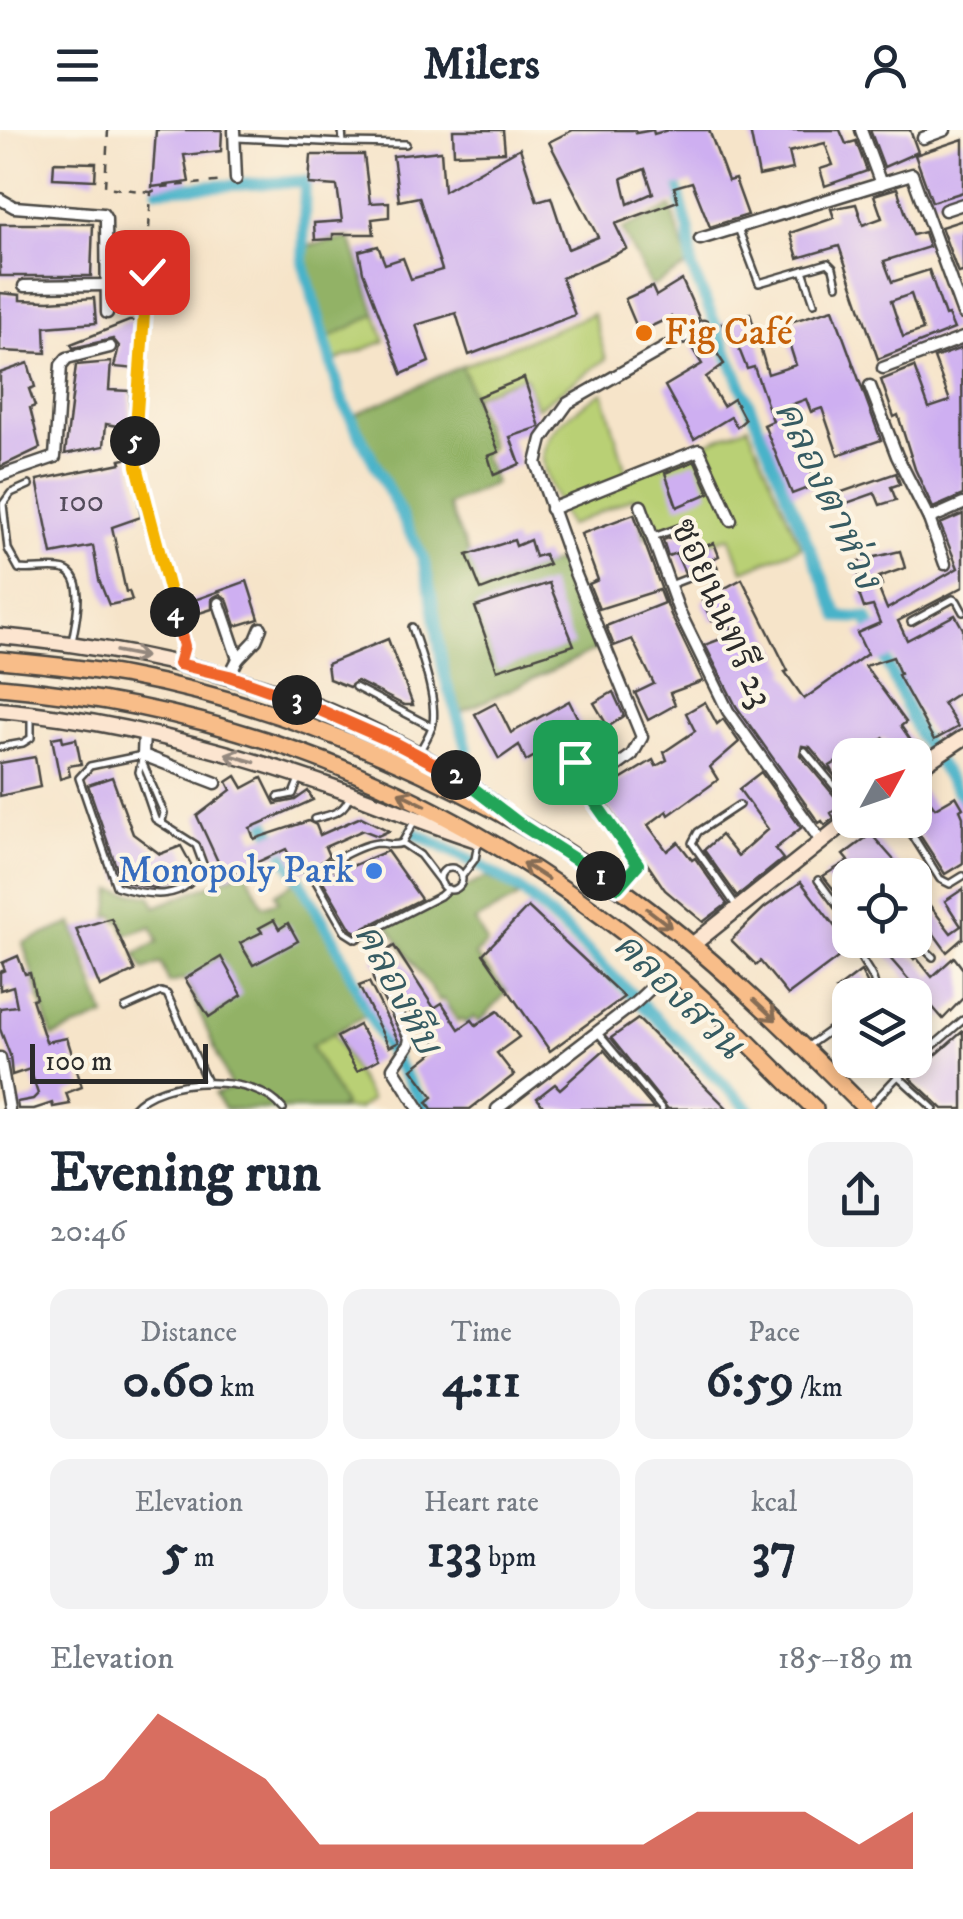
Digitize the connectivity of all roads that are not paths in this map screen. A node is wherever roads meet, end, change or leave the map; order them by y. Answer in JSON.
{"nodes":[{"id":1,"x":342,"y":130,"type":"edge"},
{"id":2,"x":861,"y":130,"type":"edge"},
{"id":3,"x":945,"y":130,"type":"edge"},
{"id":4,"x":234,"y":134,"type":"edge"},
{"id":5,"x":923,"y":138,"type":"dead end"},
{"id":6,"x":343,"y":143,"type":"junction"},
{"id":7,"x":406,"y":144,"type":"dead end"},
{"id":8,"x":236,"y":179,"type":"road end"},
{"id":9,"x":881,"y":184,"type":"junction"},
{"id":10,"x":0,"y":198,"type":"edge"},
{"id":11,"x":963,"y":204,"type":"edge"},
{"id":12,"x":945,"y":210,"type":"dead end"},
{"id":13,"x":738,"y":228,"type":"junction"},
{"id":14,"x":700,"y":239,"type":"dead end"},
{"id":15,"x":803,"y":270,"type":"junction"},
{"id":16,"x":108,"y":285,"type":"junction"},
{"id":17,"x":837,"y":285,"type":"dead end"},
{"id":18,"x":24,"y":286,"type":"dead end"},
{"id":19,"x":814,"y":303,"type":"dead end"},
{"id":20,"x":107,"y":313,"type":"dead end"},
{"id":21,"x":963,"y":314,"type":"edge"},
{"id":22,"x":702,"y":326,"type":"dead end"},
{"id":23,"x":963,"y":338,"type":"edge"},
{"id":24,"x":110,"y":347,"type":"dead end"},
{"id":25,"x":883,"y":368,"type":"dead end"},
{"id":26,"x":870,"y":386,"type":"dead end"},
{"id":27,"x":0,"y":476,"type":"edge"},
{"id":28,"x":29,"y":485,"type":"dead end"},
{"id":29,"x":963,"y":504,"type":"edge"},
{"id":30,"x":641,"y":506,"type":"dead end"},
{"id":31,"x":551,"y":509,"type":"junction"},
{"id":32,"x":929,"y":518,"type":"junction"},
{"id":33,"x":731,"y":520,"type":"dead end"},
{"id":34,"x":690,"y":524,"type":"dead end"},
{"id":35,"x":653,"y":537,"type":"junction"},
{"id":36,"x":946,"y":564,"type":"dead end"},
{"id":37,"x":714,"y":568,"type":"dead end"},
{"id":38,"x":669,"y":585,"type":"junction"},
{"id":39,"x":219,"y":603,"type":"dead end"},
{"id":40,"x":963,"y":612,"type":"edge"},
{"id":41,"x":911,"y":622,"type":"dead end"},
{"id":42,"x":412,"y":626,"type":"dead end"},
{"id":43,"x":261,"y":628,"type":"dead end"},
{"id":44,"x":0,"y":636,"type":"edge"},
{"id":45,"x":72,"y":642,"type":"junction"},
{"id":46,"x":238,"y":659,"type":"junction"},
{"id":47,"x":0,"y":660,"type":"edge"},
{"id":48,"x":229,"y":676,"type":"junction"},
{"id":49,"x":0,"y":687,"type":"edge"},
{"id":50,"x":355,"y":687,"type":"dead end"},
{"id":51,"x":0,"y":710,"type":"edge"},
{"id":52,"x":30,"y":712,"type":"junction"},
{"id":53,"x":432,"y":728,"type":"junction"},
{"id":54,"x":144,"y":732,"type":"junction"},
{"id":55,"x":963,"y":738,"type":"edge"},
{"id":56,"x":0,"y":747,"type":"edge"},
{"id":57,"x":805,"y":751,"type":"dead end"},
{"id":58,"x":417,"y":755,"type":"junction"},
{"id":59,"x":932,"y":756,"type":"edge"},
{"id":60,"x":143,"y":759,"type":"junction"},
{"id":61,"x":570,"y":767,"type":"junction"},
{"id":62,"x":300,"y":777,"type":"junction"},
{"id":63,"x":216,"y":782,"type":"dead end"},
{"id":64,"x":832,"y":783,"type":"edge"},
{"id":65,"x":586,"y":789,"type":"junction"},
{"id":66,"x":350,"y":794,"type":"junction"},
{"id":67,"x":278,"y":796,"type":"dead end"},
{"id":68,"x":739,"y":805,"type":"dead end"},
{"id":69,"x":314,"y":819,"type":"dead end"},
{"id":70,"x":415,"y":820,"type":"junction"},
{"id":71,"x":520,"y":824,"type":"junction"},
{"id":72,"x":832,"y":833,"type":"edge"},
{"id":73,"x":914,"y":838,"type":"edge"},
{"id":74,"x":478,"y":840,"type":"junction"},
{"id":75,"x":821,"y":841,"type":"junction"},
{"id":76,"x":402,"y":843,"type":"junction"},
{"id":77,"x":497,"y":846,"type":"junction"},
{"id":78,"x":462,"y":876,"type":"junction"},
{"id":79,"x":963,"y":876,"type":"edge"},
{"id":80,"x":818,"y":880,"type":"dead end"},
{"id":81,"x":445,"y":887,"type":"junction"},
{"id":82,"x":618,"y":887,"type":"junction"},
{"id":83,"x":832,"y":899,"type":"edge"},
{"id":84,"x":737,"y":906,"type":"junction"},
{"id":85,"x":692,"y":945,"type":"junction"},
{"id":86,"x":670,"y":970,"type":"junction"},
{"id":87,"x":379,"y":978,"type":"dead end"},
{"id":88,"x":125,"y":1008,"type":"dead end"},
{"id":89,"x":963,"y":1020,"type":"edge"},
{"id":90,"x":832,"y":1029,"type":"edge"},
{"id":91,"x":598,"y":1032,"type":"junction"},
{"id":92,"x":932,"y":1047,"type":"edge"},
{"id":93,"x":805,"y":1048,"type":"junction"},
{"id":94,"x":0,"y":1058,"type":"edge"},
{"id":95,"x":896,"y":1078,"type":"edge"},
{"id":96,"x":900,"y":1078,"type":"edge"},
{"id":97,"x":208,"y":1082,"type":"junction"},
{"id":98,"x":506,"y":1107,"type":"edge"},
{"id":99,"x":9,"y":1109,"type":"edge"},
{"id":100,"x":132,"y":1109,"type":"edge"},
{"id":101,"x":283,"y":1109,"type":"edge"},
{"id":102,"x":420,"y":1109,"type":"edge"},
{"id":103,"x":662,"y":1109,"type":"edge"},
{"id":104,"x":814,"y":1109,"type":"edge"},
{"id":105,"x":867,"y":1109,"type":"edge"},
{"id":106,"x":934,"y":1109,"type":"edge"}],
"edges":[{"from":1,"to":6,"type":"lane"},
{"from":2,"to":9,"type":"street"},
{"from":3,"to":5,"type":"street"},
{"from":4,"to":6,"type":"lane"},
{"from":4,"to":8,"type":"street"},
{"from":6,"to":7,"type":"lane"},
{"from":9,"to":13,"type":"street"},
{"from":9,"to":21,"type":"street"},
{"from":10,"to":16,"type":"street"},
{"from":11,"to":12,"type":"street"},
{"from":13,"to":14,"type":"street"},
{"from":13,"to":15,"type":"lane"},
{"from":15,"to":17,"type":"lane"},
{"from":15,"to":19,"type":"lane"},
{"from":16,"to":18,"type":"street"},
{"from":16,"to":20,"type":"street"},
{"from":22,"to":31,"type":"street"},
{"from":23,"to":25,"type":"street"},
{"from":24,"to":27,"type":"street"},
{"from":26,"to":32,"type":"street"},
{"from":28,"to":45,"type":"lane"},
{"from":29,"to":32,"type":"street"},
{"from":30,"to":35,"type":"street","name":"ซอยนนทรี 23"},
{"from":31,"to":33,"type":"street"},
{"from":31,"to":65,"type":"street"},
{"from":32,"to":36,"type":"street"},
{"from":34,"to":35,"type":"lane"},
{"from":35,"to":38,"type":"street","name":"ซอยนนทรี 23"},
{"from":37,"to":38,"type":"lane"},
{"from":38,"to":75,"type":"street","name":"ซอยนนทรี 23"},
{"from":39,"to":46,"type":"street"},
{"from":40,"to":41,"type":"lane"},
{"from":42,"to":53,"type":"lane"},
{"from":43,"to":46,"type":"street"},
{"from":44,"to":45,"type":"main road"},
{"from":45,"to":48,"type":"main road","one_way":true},
{"from":46,"to":48,"type":"street"},
{"from":47,"to":71,"type":"main road"},
{"from":48,"to":58,"type":"main road"},
{"from":77,"to":49,"type":"main road","one_way":true},
{"from":50,"to":53,"type":"lane"},
{"from":51,"to":52,"type":"main road"},
{"from":52,"to":54,"type":"main road"},
{"from":52,"to":56,"type":"lane"},
{"from":53,"to":58,"type":"lane"},
{"from":54,"to":60,"type":"street"},
{"from":62,"to":54,"type":"main road","one_way":true},
{"from":55,"to":59,"type":"main road"},
{"from":57,"to":64,"type":"lane"},
{"from":58,"to":71,"type":"main road"},
{"from":60,"to":60,"type":"lane"},
{"from":60,"to":63,"type":"street"},
{"from":61,"to":61,"type":"lane"},
{"from":61,"to":65,"type":"lane"},
{"from":62,"to":66,"type":"main road"},
{"from":62,"to":67,"type":"lane"},
{"from":65,"to":82,"type":"street"},
{"from":66,"to":69,"type":"lane"},
{"from":66,"to":70,"type":"main road"},
{"from":68,"to":84,"type":"lane"},
{"from":70,"to":74,"type":"main road"},
{"from":70,"to":76,"type":"lane"},
{"from":71,"to":82,"type":"main road"},
{"from":72,"to":75,"type":"main road"},
{"from":73,"to":79,"type":"lane"},
{"from":74,"to":77,"type":"main road"},
{"from":74,"to":78,"type":"lane"},
{"from":75,"to":84,"type":"main road"},
{"from":76,"to":81,"type":"lane"},
{"from":76,"to":81,"type":"lane"},
{"from":86,"to":77,"type":"main road","one_way":true},
{"from":78,"to":81,"type":"lane"},
{"from":78,"to":81,"type":"lane"},
{"from":80,"to":83,"type":"lane"},
{"from":82,"to":85,"type":"main road","one_way":true},
{"from":84,"to":85,"type":"main road"},
{"from":85,"to":93,"type":"main road","one_way":true},
{"from":86,"to":91,"type":"street"},
{"from":86,"to":104,"type":"main road"},
{"from":87,"to":102,"type":"street"},
{"from":88,"to":97,"type":"lane"},
{"from":89,"to":92,"type":"lane"},
{"from":90,"to":93,"type":"lane"},
{"from":91,"to":98,"type":"street"},
{"from":91,"to":103,"type":"lane"},
{"from":93,"to":105,"type":"main road"},
{"from":94,"to":99,"type":"street"},
{"from":95,"to":105,"type":"lane"},
{"from":96,"to":106,"type":"lane"},
{"from":97,"to":100,"type":"lane"},
{"from":97,"to":101,"type":"lane"}]}
